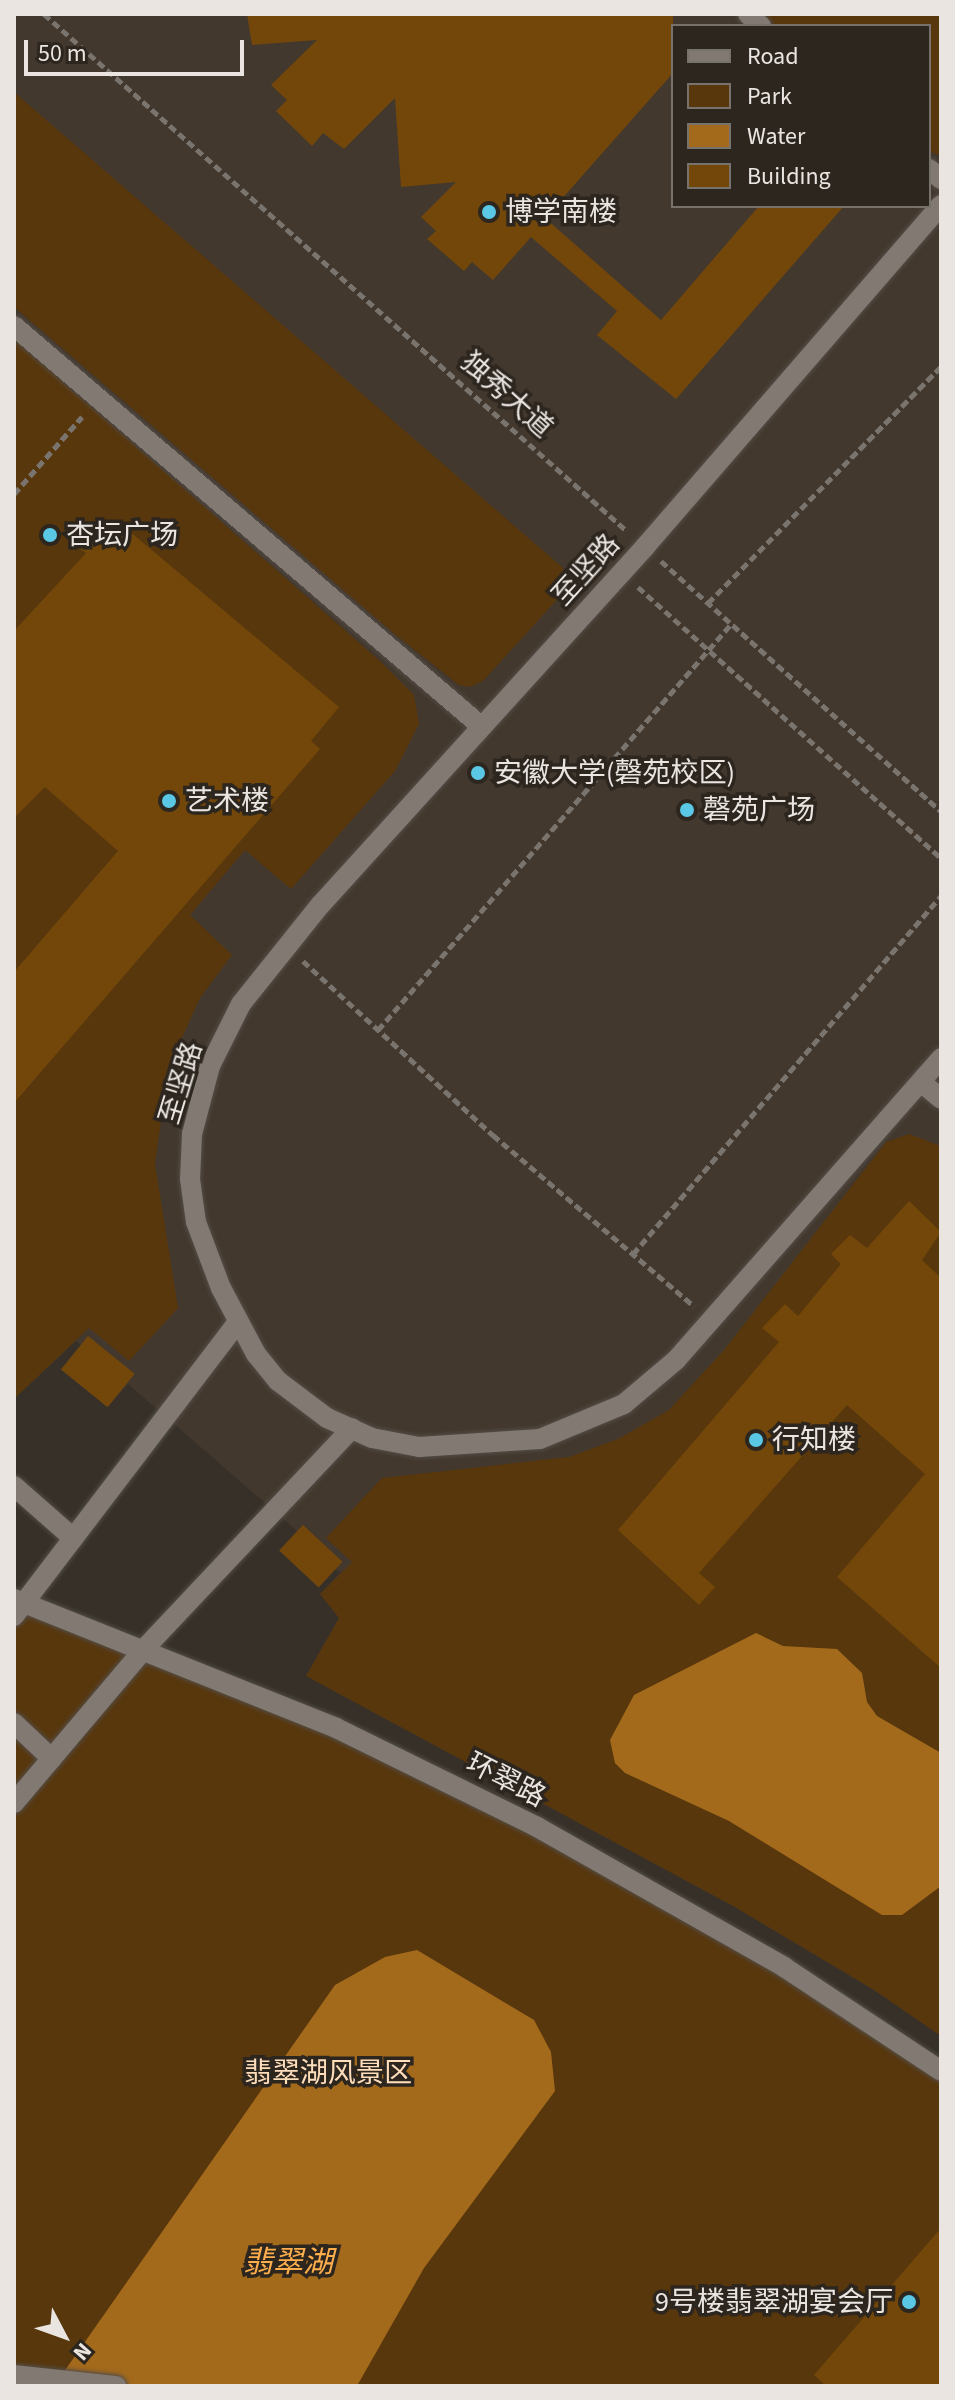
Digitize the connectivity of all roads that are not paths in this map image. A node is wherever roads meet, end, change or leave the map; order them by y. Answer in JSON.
{"nodes":[{"id":1,"x":941,"y":205,"type":"edge"},
{"id":2,"x":14,"y":326,"type":"edge"},
{"id":3,"x":482,"y":727,"type":"junction"},
{"id":4,"x":941,"y":1058,"type":"edge"},
{"id":5,"x":921,"y":1082,"type":"junction"},
{"id":6,"x":941,"y":1099,"type":"edge"},
{"id":7,"x":238,"y":1322,"type":"junction"},
{"id":8,"x":352,"y":1428,"type":"junction"},
{"id":9,"x":14,"y":1486,"type":"edge"},
{"id":10,"x":73,"y":1538,"type":"junction"},
{"id":11,"x":18,"y":1606,"type":"edge"},
{"id":12,"x":145,"y":1648,"type":"junction"},
{"id":13,"x":14,"y":1723,"type":"edge"},
{"id":14,"x":52,"y":1759,"type":"junction"},
{"id":15,"x":14,"y":1803,"type":"edge"},
{"id":16,"x":941,"y":2071,"type":"edge"},
{"id":17,"x":14,"y":2375,"type":"edge"},
{"id":18,"x":116,"y":2386,"type":"edge"}],
"edges":[{"from":1,"to":3,"type":"street","name":"至坚路"},
{"from":2,"to":3,"type":"street"},
{"from":3,"to":7,"type":"street","name":"至坚路"},
{"from":4,"to":5,"type":"street","name":"至坚路"},
{"from":5,"to":6,"type":"street"},
{"from":5,"to":8,"type":"street","name":"至坚路"},
{"from":7,"to":8,"type":"street","name":"至坚路"},
{"from":7,"to":10,"type":"street"},
{"from":8,"to":12,"type":"street"},
{"from":9,"to":10,"type":"street"},
{"from":10,"to":11,"type":"street"},
{"from":11,"to":12,"type":"street","name":"环翠路"},
{"from":12,"to":14,"type":"street"},
{"from":12,"to":16,"type":"street","name":"环翠路"},
{"from":13,"to":14,"type":"street"},
{"from":14,"to":15,"type":"street"},
{"from":17,"to":18,"type":"street"}]}
